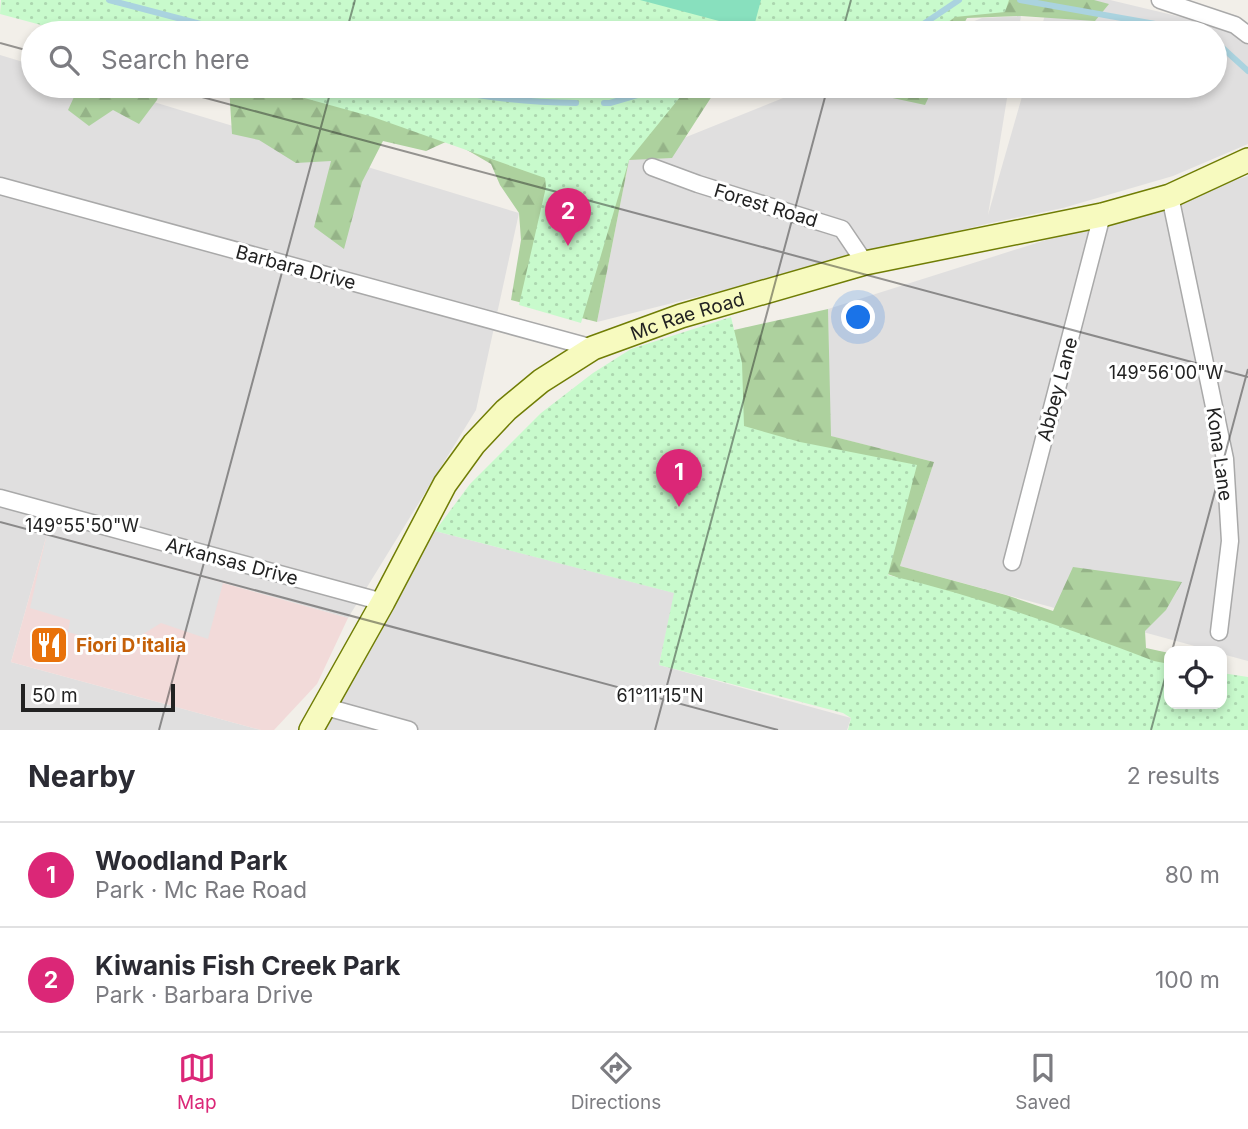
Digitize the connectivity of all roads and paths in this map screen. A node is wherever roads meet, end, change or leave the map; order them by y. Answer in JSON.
{"nodes":[{"id":1,"x":1160,"y":0,"type":"edge"},
{"id":2,"x":1223,"y":21,"type":"edge"},
{"id":3,"x":1227,"y":22,"type":"edge"},
{"id":4,"x":1248,"y":35,"type":"edge"},
{"id":5,"x":1248,"y":160,"type":"edge"},
{"id":6,"x":652,"y":167,"type":"dead end"},
{"id":7,"x":0,"y":186,"type":"edge"},
{"id":8,"x":1171,"y":196,"type":"junction"},
{"id":9,"x":1102,"y":215,"type":"junction"},
{"id":10,"x":865,"y":263,"type":"junction"},
{"id":11,"x":593,"y":348,"type":"junction"},
{"id":12,"x":0,"y":498,"type":"edge"},
{"id":13,"x":1012,"y":562,"type":"dead end"},
{"id":14,"x":383,"y":602,"type":"junction"},
{"id":15,"x":1220,"y":632,"type":"dead end"},
{"id":16,"x":326,"y":707,"type":"junction"},
{"id":17,"x":311,"y":730,"type":"edge"},
{"id":18,"x":409,"y":730,"type":"edge"}],
"edges":[{"from":1,"to":2,"type":"street"},
{"from":3,"to":4,"type":"street"},
{"from":5,"to":8,"type":"street","name":"Mc Rae Road"},
{"from":6,"to":10,"type":"street","name":"Forest Road"},
{"from":7,"to":11,"type":"street","name":"Barbara Drive"},
{"from":8,"to":9,"type":"street","name":"Mc Rae Road"},
{"from":8,"to":15,"type":"street","name":"Kona Lane"},
{"from":9,"to":10,"type":"street","name":"Mc Rae Road"},
{"from":9,"to":13,"type":"street","name":"Abbey Lane"},
{"from":10,"to":11,"type":"street","name":"Mc Rae Road"},
{"from":11,"to":14,"type":"street","name":"Mc Rae Road"},
{"from":12,"to":14,"type":"street","name":"Arkansas Drive"},
{"from":14,"to":16,"type":"street","name":"Mc Rae Road"},
{"from":16,"to":17,"type":"street","name":"Mc Rae Road"},
{"from":16,"to":18,"type":"street"}]}
